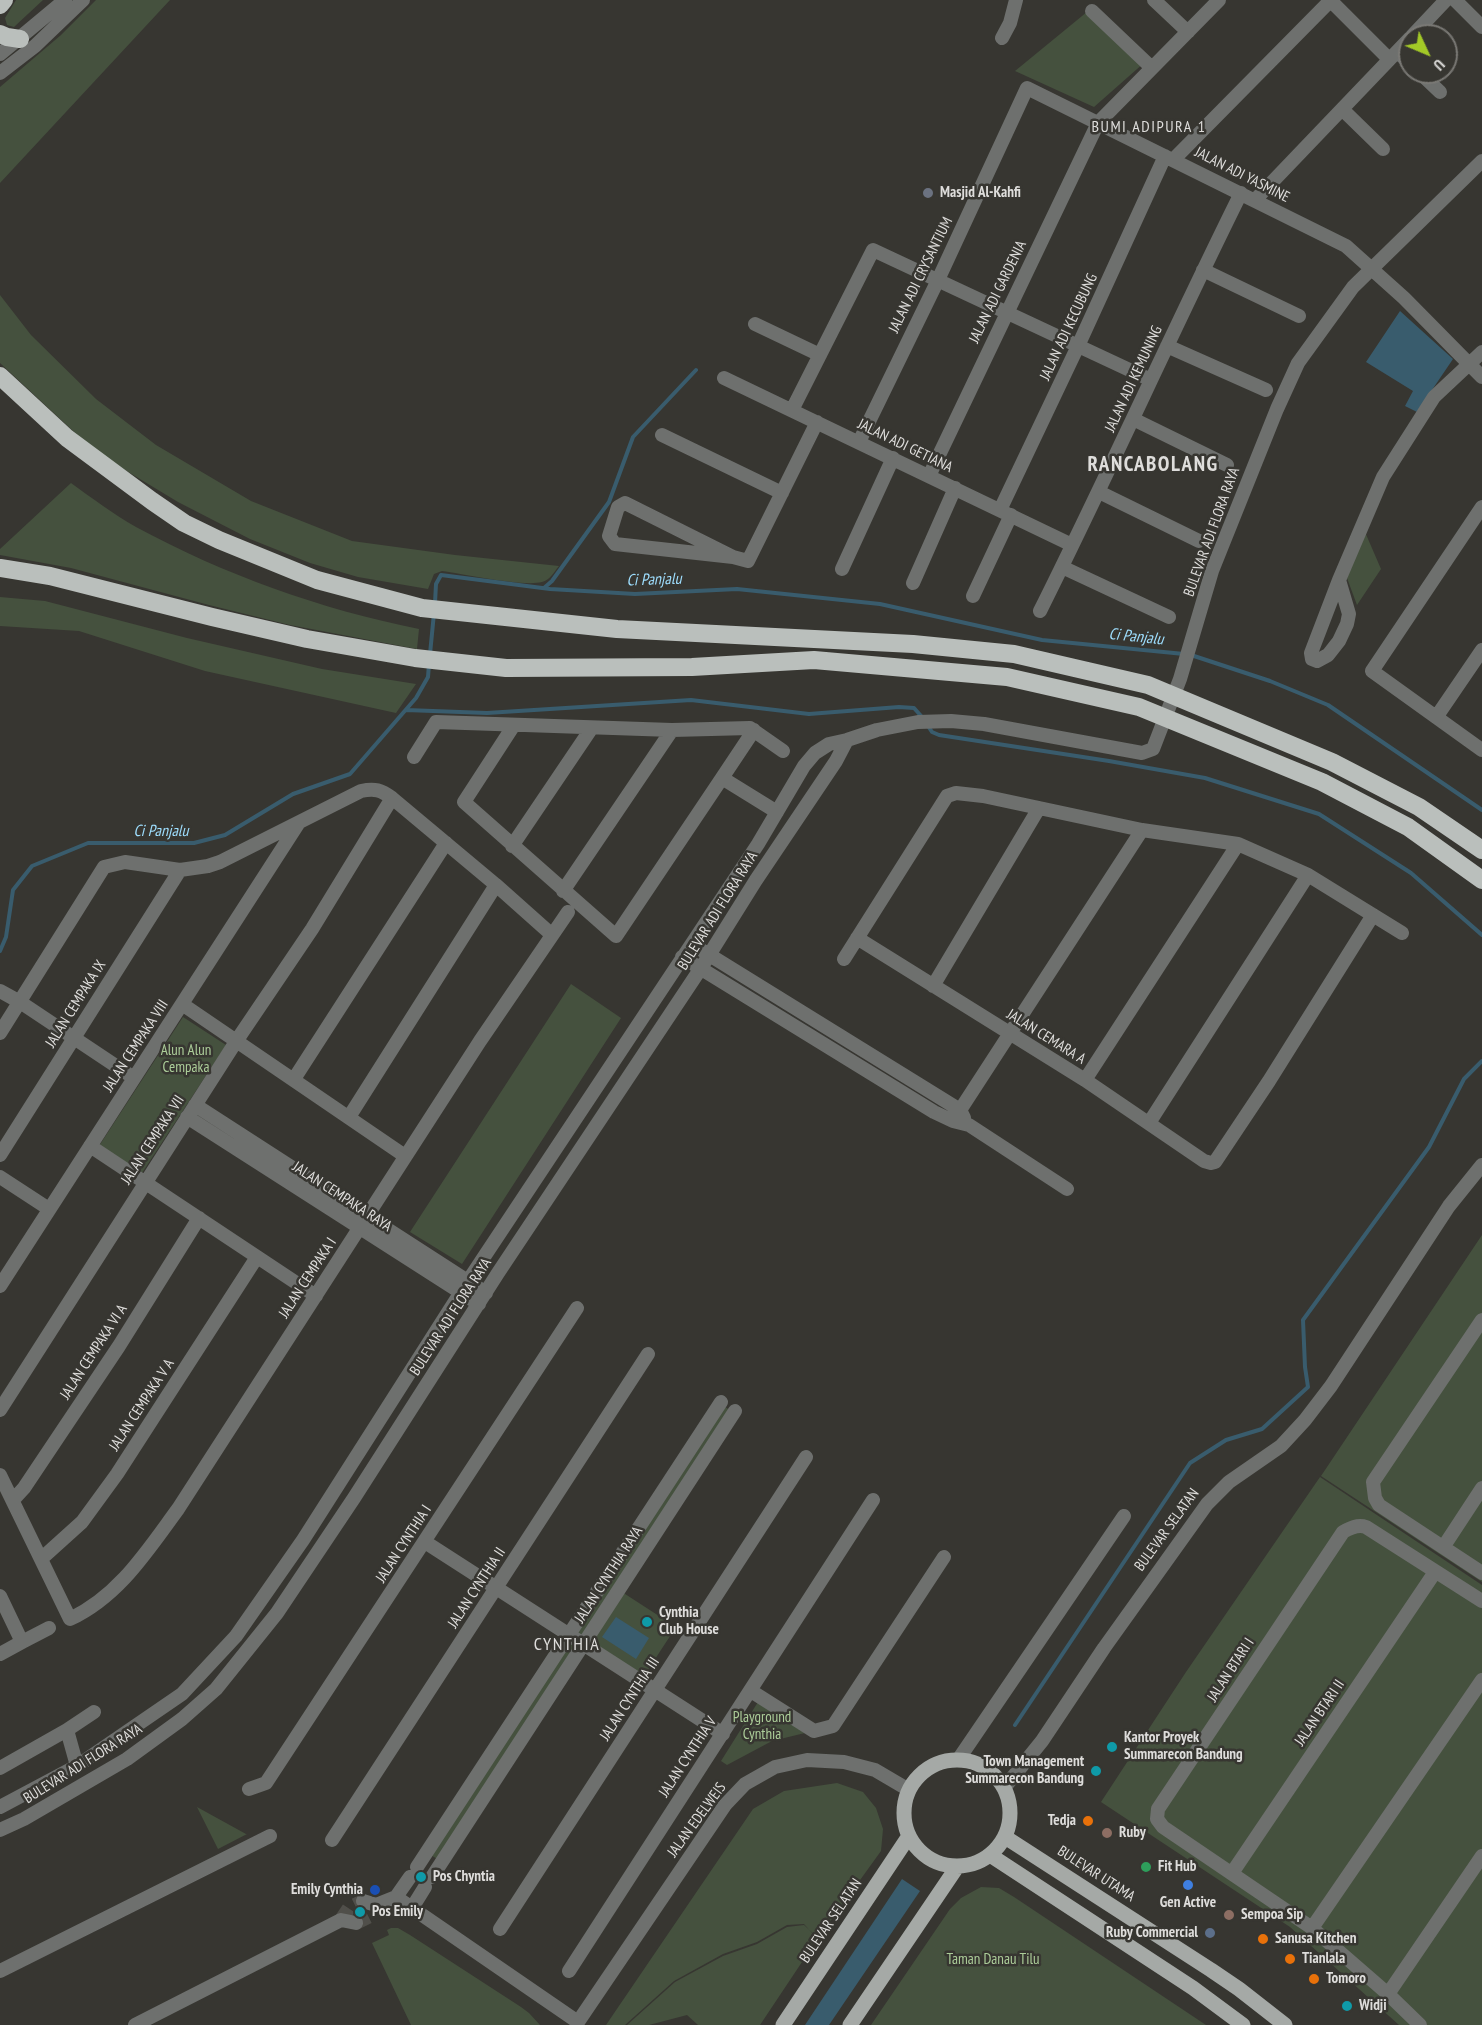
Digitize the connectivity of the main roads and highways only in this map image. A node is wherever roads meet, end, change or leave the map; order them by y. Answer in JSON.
{"nodes":[{"id":1,"x":4,"y":0,"type":"edge"},
{"id":2,"x":0,"y":5,"type":"edge"},
{"id":3,"x":0,"y":33,"type":"edge"},
{"id":4,"x":20,"y":39,"type":"road end"},
{"id":5,"x":0,"y":376,"type":"edge"},
{"id":6,"x":0,"y":568,"type":"edge"},
{"id":7,"x":1482,"y":850,"type":"edge"},
{"id":8,"x":1482,"y":880,"type":"edge"},
{"id":9,"x":909,"y":1836,"type":"junction"},
{"id":10,"x":1005,"y":1837,"type":"junction"},
{"id":11,"x":990,"y":1855,"type":"junction"},
{"id":12,"x":957,"y":1867,"type":"junction"},
{"id":13,"x":783,"y":2025,"type":"edge"},
{"id":14,"x":850,"y":2025,"type":"edge"},
{"id":15,"x":1243,"y":2025,"type":"edge"},
{"id":16,"x":1285,"y":2025,"type":"edge"}],
"edges":[{"from":1,"to":2,"type":"highway"},
{"from":3,"to":4,"type":"highway"},
{"from":5,"to":7,"type":"highway"},
{"from":6,"to":8,"type":"highway"},
{"from":9,"to":10,"type":"main road"},
{"from":9,"to":12,"type":"main road"},
{"from":9,"to":13,"type":"main road","name":"BULEVAR SELATAN"},
{"from":10,"to":11,"type":"main road"},
{"from":10,"to":16,"type":"main road","name":"BULEVAR UTAMA"},
{"from":11,"to":12,"type":"main road"},
{"from":11,"to":15,"type":"main road"},
{"from":12,"to":14,"type":"main road"}]}
